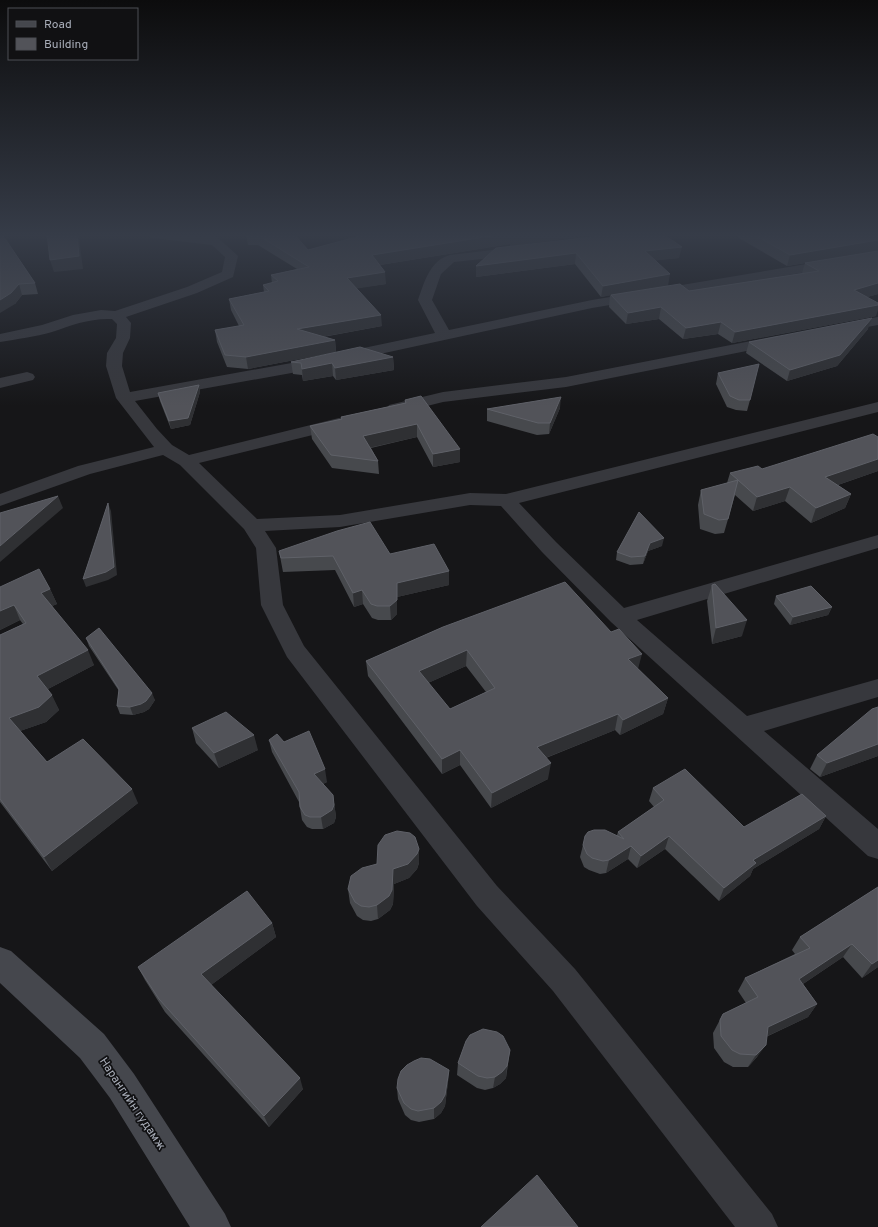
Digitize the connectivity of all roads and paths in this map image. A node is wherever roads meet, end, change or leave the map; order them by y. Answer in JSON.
{"nodes":[{"id":1,"x":188,"y":291,"type":"edge"},
{"id":2,"x":428,"y":291,"type":"edge"},
{"id":3,"x":668,"y":291,"type":"edge"},
{"id":4,"x":116,"y":315,"type":"junction"},
{"id":5,"x":878,"y":321,"type":"edge"},
{"id":6,"x":823,"y":332,"type":"edge"},
{"id":7,"x":444,"y":335,"type":"junction"},
{"id":8,"x":0,"y":338,"type":"edge"},
{"id":9,"x":792,"y":338,"type":"edge"},
{"id":10,"x":27,"y":377,"type":"dead end"},
{"id":11,"x":0,"y":383,"type":"edge"},
{"id":12,"x":124,"y":398,"type":"junction"},
{"id":13,"x":878,"y":407,"type":"edge"},
{"id":14,"x":383,"y":412,"type":"edge"},
{"id":15,"x":352,"y":420,"type":"edge"},
{"id":16,"x":166,"y":449,"type":"junction"},
{"id":17,"x":186,"y":461,"type":"junction"},
{"id":18,"x":0,"y":500,"type":"edge"},
{"id":19,"x":506,"y":500,"type":"junction"},
{"id":20,"x":252,"y":525,"type":"junction"},
{"id":21,"x":878,"y":541,"type":"edge"},
{"id":22,"x":619,"y":617,"type":"junction"},
{"id":23,"x":878,"y":688,"type":"edge"},
{"id":24,"x":744,"y":727,"type":"junction"},
{"id":25,"x":878,"y":847,"type":"edge"},
{"id":26,"x":0,"y":962,"type":"edge"},
{"id":27,"x":212,"y":1227,"type":"edge"},
{"id":28,"x":759,"y":1227,"type":"edge"}],
"edges":[{"from":1,"to":4,"type":"street"},
{"from":2,"to":7,"type":"street"},
{"from":3,"to":7,"type":"street"},
{"from":4,"to":8,"type":"street"},
{"from":4,"to":12,"type":"street"},
{"from":5,"to":6,"type":"street"},
{"from":7,"to":12,"type":"street"},
{"from":9,"to":14,"type":"street"},
{"from":10,"to":11,"type":"street"},
{"from":12,"to":16,"type":"street"},
{"from":13,"to":19,"type":"street"},
{"from":15,"to":17,"type":"street"},
{"from":16,"to":17,"type":"street"},
{"from":16,"to":18,"type":"street"},
{"from":17,"to":20,"type":"street"},
{"from":19,"to":20,"type":"street"},
{"from":19,"to":22,"type":"street"},
{"from":20,"to":28,"type":"street"},
{"from":21,"to":22,"type":"street"},
{"from":22,"to":24,"type":"street"},
{"from":23,"to":24,"type":"street"},
{"from":24,"to":25,"type":"street"},
{"from":26,"to":27,"type":"main road","name":"Нарангийн гудамж"}]}
